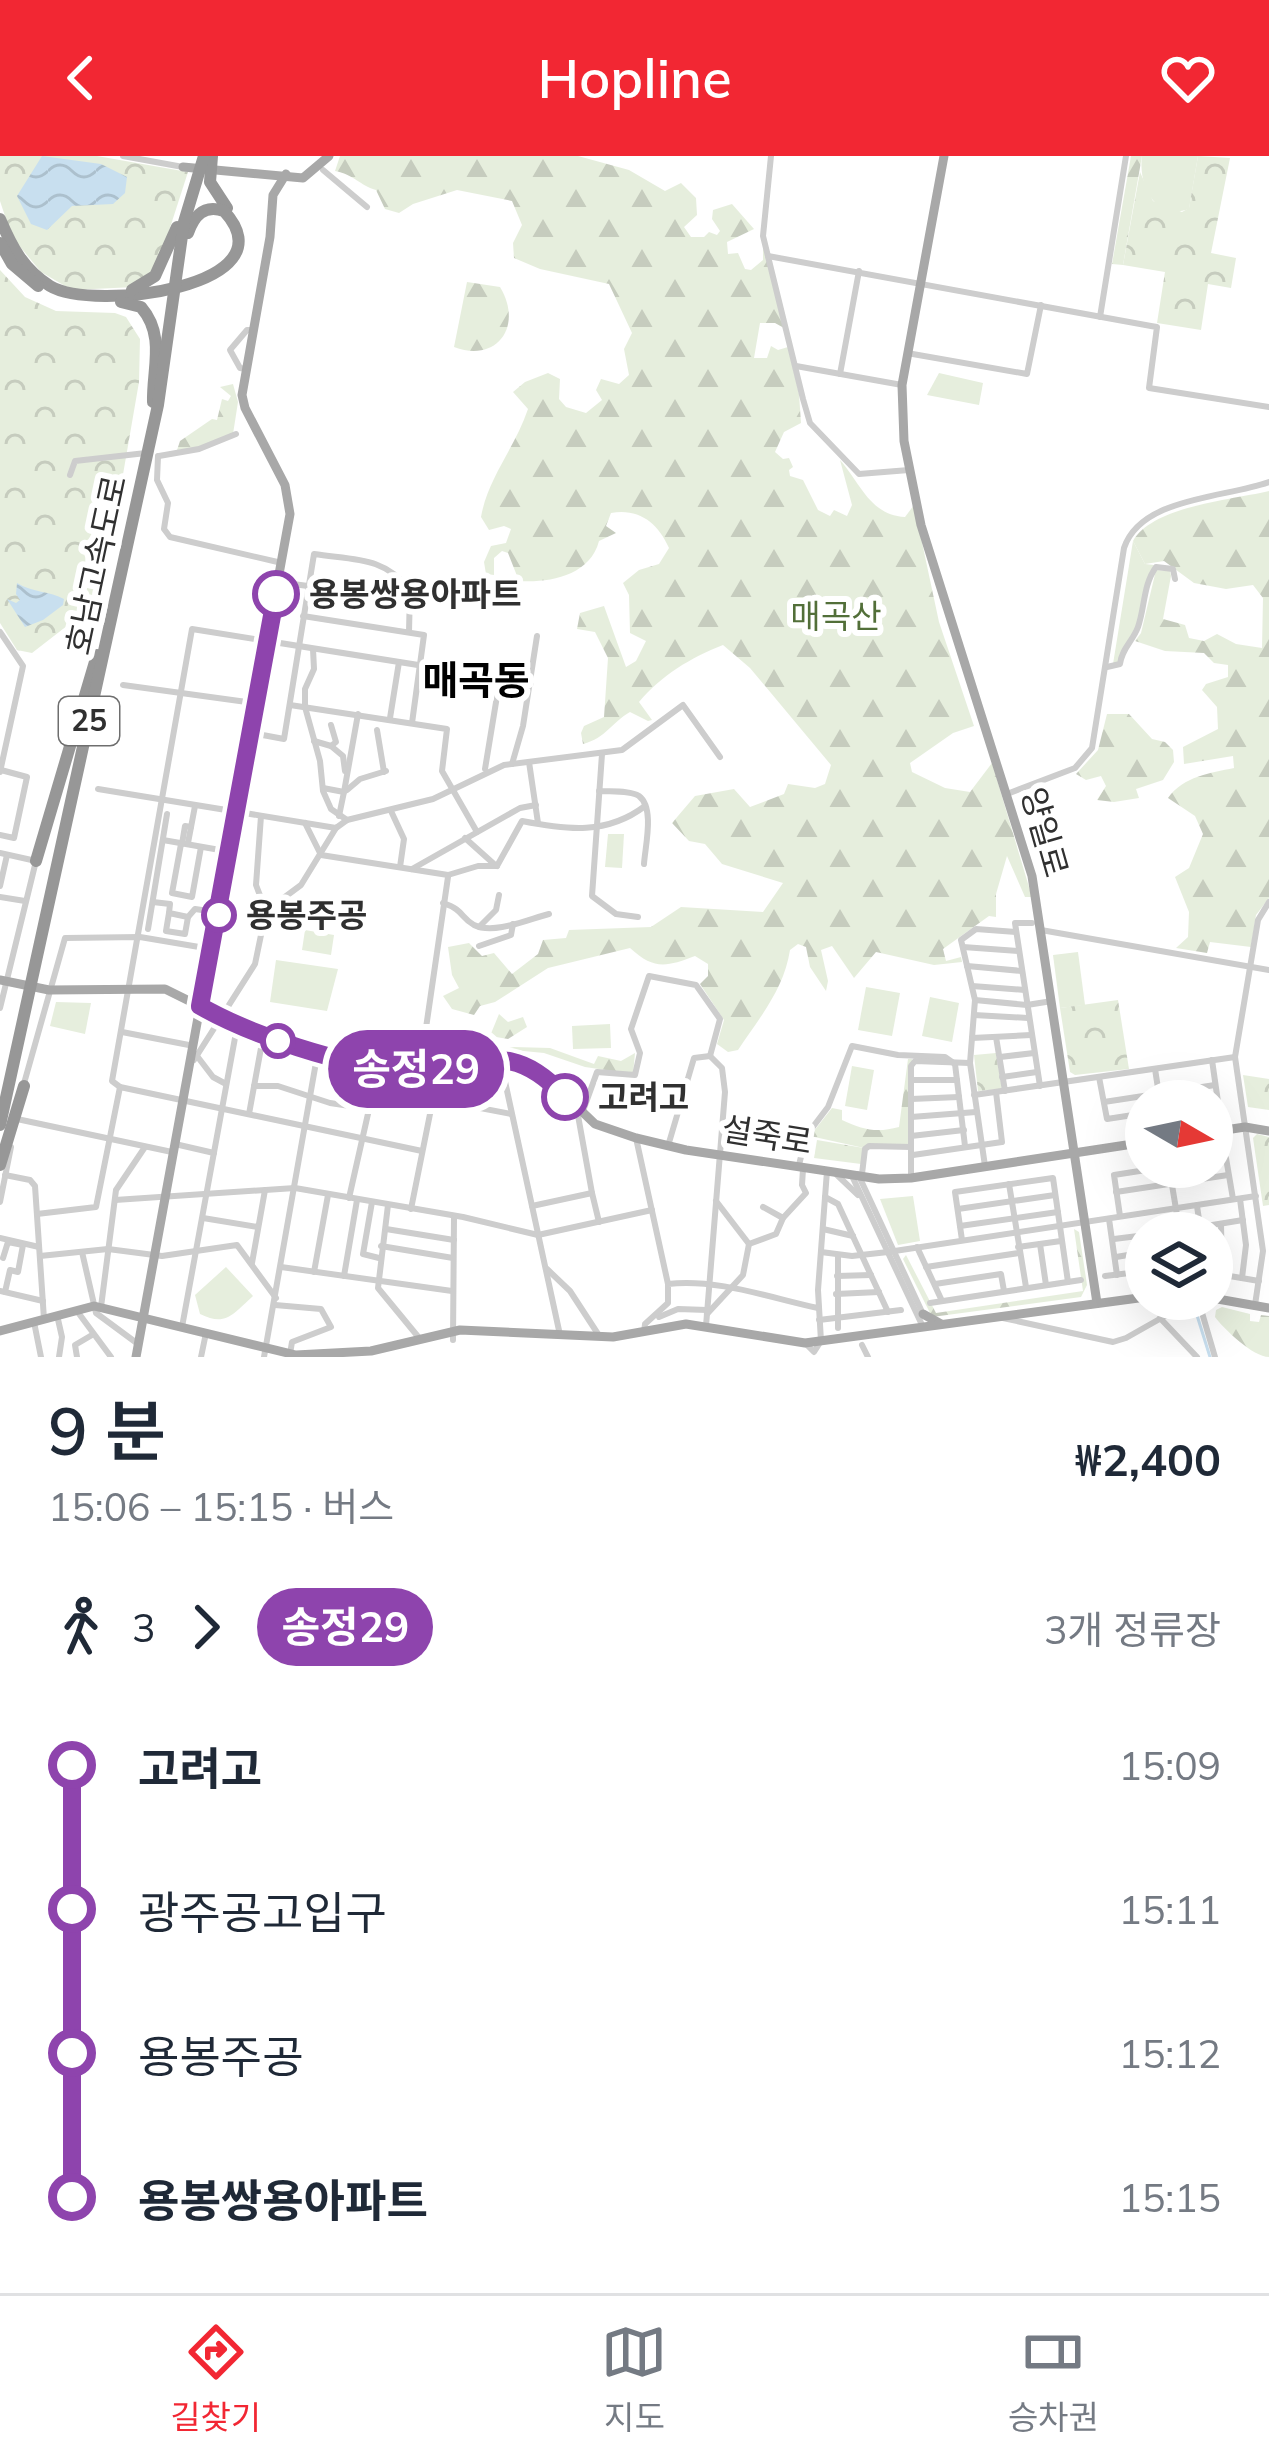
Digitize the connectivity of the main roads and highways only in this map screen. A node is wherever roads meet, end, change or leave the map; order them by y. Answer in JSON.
{"nodes":[{"id":1,"x":205,"y":156,"type":"edge"},
{"id":2,"x":326,"y":156,"type":"edge"},
{"id":3,"x":944,"y":156,"type":"edge"},
{"id":4,"x":182,"y":165,"type":"road end"},
{"id":5,"x":284,"y":176,"type":"junction"},
{"id":6,"x":0,"y":219,"type":"edge"},
{"id":7,"x":178,"y":226,"type":"junction"},
{"id":8,"x":0,"y":243,"type":"edge"},
{"id":9,"x":178,"y":260,"type":"junction"},
{"id":10,"x":191,"y":285,"type":"junction"},
{"id":11,"x":100,"y":298,"type":"junction"},
{"id":12,"x":153,"y":402,"type":"junction"},
{"id":13,"x":147,"y":441,"type":"junction"},
{"id":14,"x":141,"y":469,"type":"junction"},
{"id":15,"x":98,"y":653,"type":"junction"},
{"id":16,"x":36,"y":860,"type":"road end"},
{"id":17,"x":32,"y":972,"type":"junction"},
{"id":18,"x":204,"y":976,"type":"junction"},
{"id":19,"x":3,"y":981,"type":"edge"},
{"id":20,"x":181,"y":995,"type":"junction"},
{"id":21,"x":26,"y":1002,"type":"junction"},
{"id":22,"x":200,"y":1006,"type":"junction"},
{"id":23,"x":24,"y":1086,"type":"road end"},
{"id":24,"x":0,"y":1100,"type":"edge"},
{"id":25,"x":0,"y":1125,"type":"edge"},
{"id":26,"x":1233,"y":1129,"type":"edge"},
{"id":27,"x":1269,"y":1131,"type":"edge"},
{"id":28,"x":1072,"y":1137,"type":"junction"},
{"id":29,"x":1125,"y":1145,"type":"edge"},
{"id":30,"x":1089,"y":1150,"type":"junction"},
{"id":31,"x":1074,"y":1153,"type":"junction"},
{"id":32,"x":1059,"y":1155,"type":"junction"},
{"id":33,"x":1076,"y":1166,"type":"junction"},
{"id":34,"x":3,"y":1170,"type":"edge"},
{"id":35,"x":1094,"y":1284,"type":"junction"},
{"id":36,"x":1125,"y":1299,"type":"edge"},
{"id":37,"x":1125,"y":1299,"type":"edge"},
{"id":38,"x":1233,"y":1302,"type":"edge"},
{"id":39,"x":1097,"y":1304,"type":"junction"},
{"id":40,"x":1073,"y":1308,"type":"junction"},
{"id":41,"x":1269,"y":1308,"type":"edge"},
{"id":42,"x":143,"y":1317,"type":"junction"},
{"id":43,"x":946,"y":1325,"type":"junction"},
{"id":44,"x":0,"y":1331,"type":"edge"},
{"id":45,"x":910,"y":1331,"type":"junction"},
{"id":46,"x":817,"y":1350,"type":"edge"},
{"id":47,"x":137,"y":1351,"type":"edge"},
{"id":48,"x":265,"y":1353,"type":"edge"},
{"id":49,"x":290,"y":1354,"type":"edge"},
{"id":50,"x":303,"y":1356,"type":"edge"},
{"id":51,"x":331,"y":1356,"type":"edge"}],
"edges":[{"from":1,"to":7,"type":"highway","name":"호남고속도로","number":"25"},
{"from":1,"to":9,"type":"highway","name":"호남고속도로","number":"25"},
{"from":1,"to":10,"type":"highway"},
{"from":2,"to":5,"type":"main road"},
{"from":3,"to":28,"type":"main road","name":"양일로"},
{"from":4,"to":5,"type":"main road"},
{"from":5,"to":18,"type":"main road"},
{"from":6,"to":11,"type":"highway"},
{"from":7,"to":11,"type":"highway"},
{"from":7,"to":12,"type":"highway","name":"호남고속도로","number":"25"},
{"from":8,"to":11,"type":"highway"},
{"from":9,"to":10,"type":"highway"},
{"from":9,"to":13,"type":"highway","name":"호남고속도로","number":"25"},
{"from":10,"to":11,"type":"highway"},
{"from":11,"to":12,"type":"highway"},
{"from":12,"to":13,"type":"highway","name":"호남고속도로","number":"25"},
{"from":13,"to":14,"type":"highway","name":"호남고속도로","number":"25"},
{"from":14,"to":15,"type":"highway","name":"호남고속도로","number":"25"},
{"from":14,"to":17,"type":"highway","name":"호남고속도로","number":"25"},
{"from":15,"to":16,"type":"highway"},
{"from":15,"to":17,"type":"highway","name":"호남고속도로","number":"25"},
{"from":17,"to":21,"type":"highway","name":"호남고속도로","number":"25"},
{"from":18,"to":20,"type":"main road"},
{"from":18,"to":22,"type":"main road"},
{"from":19,"to":20,"type":"main road"},
{"from":20,"to":22,"type":"main road"},
{"from":21,"to":24,"type":"highway","name":"호남고속도로","number":"25"},
{"from":21,"to":25,"type":"highway","name":"호남고속도로","number":"25"},
{"from":22,"to":32,"type":"main road","name":"설죽로"},
{"from":22,"to":42,"type":"main road"},
{"from":23,"to":34,"type":"highway"},
{"from":26,"to":27,"type":"main road"},
{"from":28,"to":30,"type":"main road"},
{"from":28,"to":31,"type":"main road","name":"양일로"},
{"from":28,"to":32,"type":"main road"},
{"from":29,"to":30,"type":"main road","name":"설죽로"},
{"from":30,"to":31,"type":"main road","name":"설죽로"},
{"from":30,"to":33,"type":"main road"},
{"from":31,"to":32,"type":"main road","name":"설죽로"},
{"from":31,"to":33,"type":"main road","name":"양일로"},
{"from":32,"to":33,"type":"main road"},
{"from":33,"to":35,"type":"main road","name":"양일로"},
{"from":35,"to":36,"type":"main road"},
{"from":35,"to":39,"type":"main road","name":"양일로"},
{"from":35,"to":40,"type":"main road"},
{"from":37,"to":39,"type":"main road"},
{"from":38,"to":41,"type":"main road"},
{"from":39,"to":40,"type":"main road"},
{"from":40,"to":43,"type":"main road"},
{"from":42,"to":44,"type":"main road"},
{"from":42,"to":47,"type":"main road"},
{"from":42,"to":48,"type":"main road"},
{"from":43,"to":45,"type":"main road"},
{"from":43,"to":45,"type":"main road"},
{"from":45,"to":46,"type":"main road"},
{"from":46,"to":51,"type":"main road"},
{"from":48,"to":49,"type":"main road"},
{"from":49,"to":50,"type":"main road"},
{"from":50,"to":51,"type":"main road"}]}
